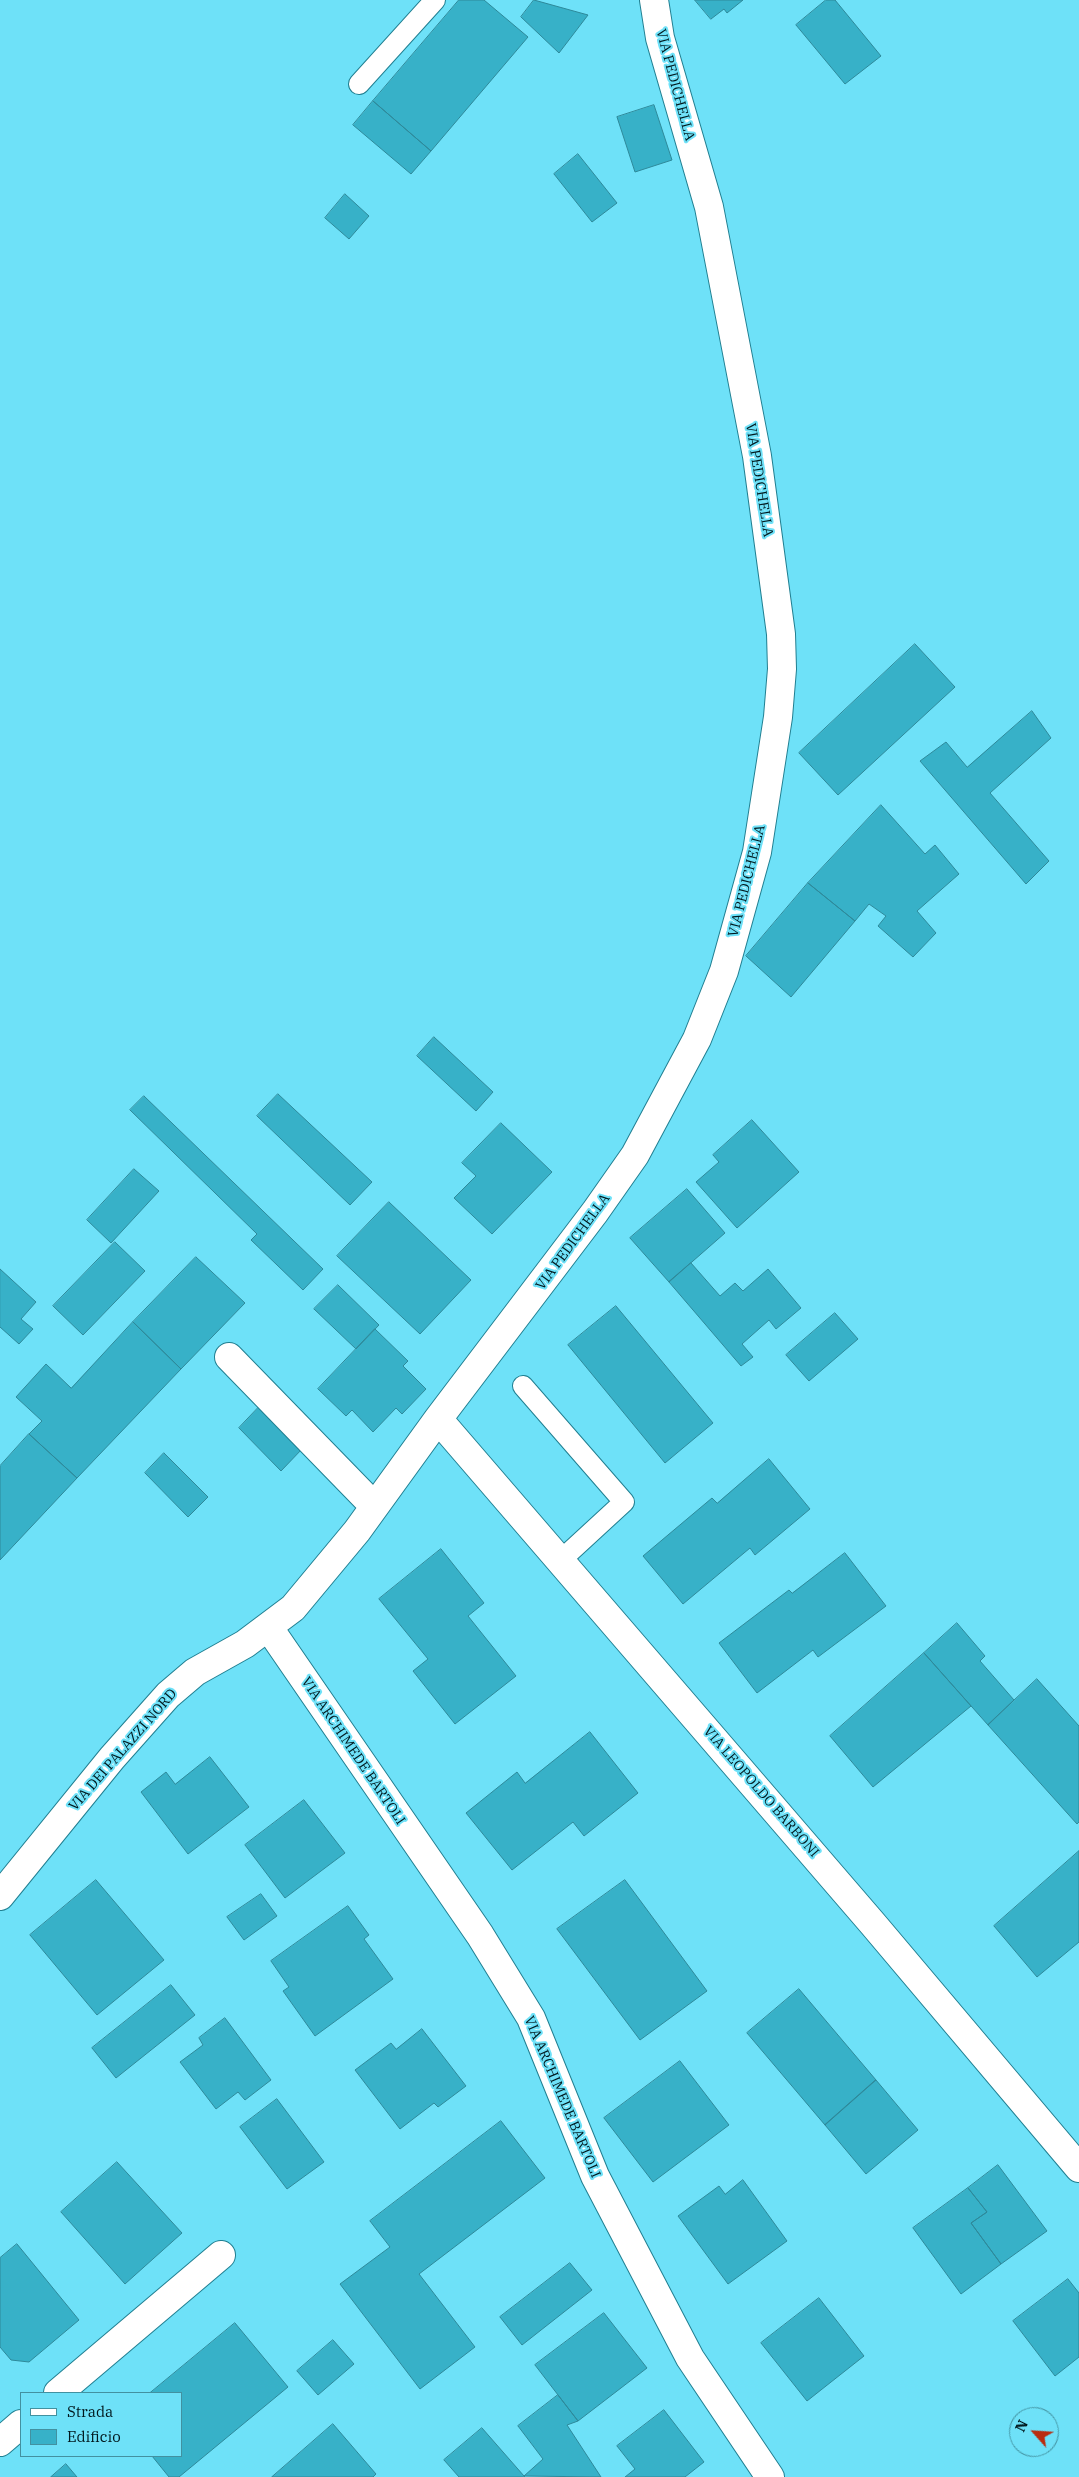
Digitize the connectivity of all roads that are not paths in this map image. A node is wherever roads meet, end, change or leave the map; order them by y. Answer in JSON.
{"nodes":[{"id":1,"x":435,"y":0,"type":"edge"},
{"id":2,"x":654,"y":0,"type":"edge"},
{"id":3,"x":359,"y":84,"type":"dead end"},
{"id":4,"x":229,"y":1357,"type":"dead end"},
{"id":5,"x":523,"y":1386,"type":"dead end"},
{"id":6,"x":438,"y":1419,"type":"junction"},
{"id":7,"x":374,"y":1506,"type":"junction"},
{"id":8,"x":561,"y":1560,"type":"junction"},
{"id":9,"x":269,"y":1628,"type":"junction"},
{"id":10,"x":0,"y":1896,"type":"edge"},
{"id":11,"x":1079,"y":2168,"type":"edge"},
{"id":12,"x":221,"y":2255,"type":"dead end"},
{"id":13,"x":59,"y":2392,"type":"edge"},
{"id":14,"x":20,"y":2425,"type":"edge"},
{"id":15,"x":0,"y":2442,"type":"edge"},
{"id":16,"x":770,"y":2477,"type":"edge"}],
"edges":[{"from":1,"to":3,"type":"lane"},
{"from":2,"to":6,"type":"street","name":"VIA PEDICHELLA"},
{"from":4,"to":7,"type":"street"},
{"from":5,"to":8,"type":"lane"},
{"from":6,"to":7,"type":"street","name":"VIA PEDICHELLA"},
{"from":6,"to":8,"type":"street","name":"VIA LEOPOLDO BARBONI"},
{"from":7,"to":9,"type":"street","name":"VIA PEDICHELLA"},
{"from":8,"to":11,"type":"street","name":"VIA LEOPOLDO BARBONI"},
{"from":9,"to":10,"type":"street","name":"VIA DEI PALAZZI NORD"},
{"from":9,"to":16,"type":"street","name":"VIA ARCHIMEDE BARTOLI"},
{"from":12,"to":13,"type":"street"},
{"from":14,"to":15,"type":"street"}]}
